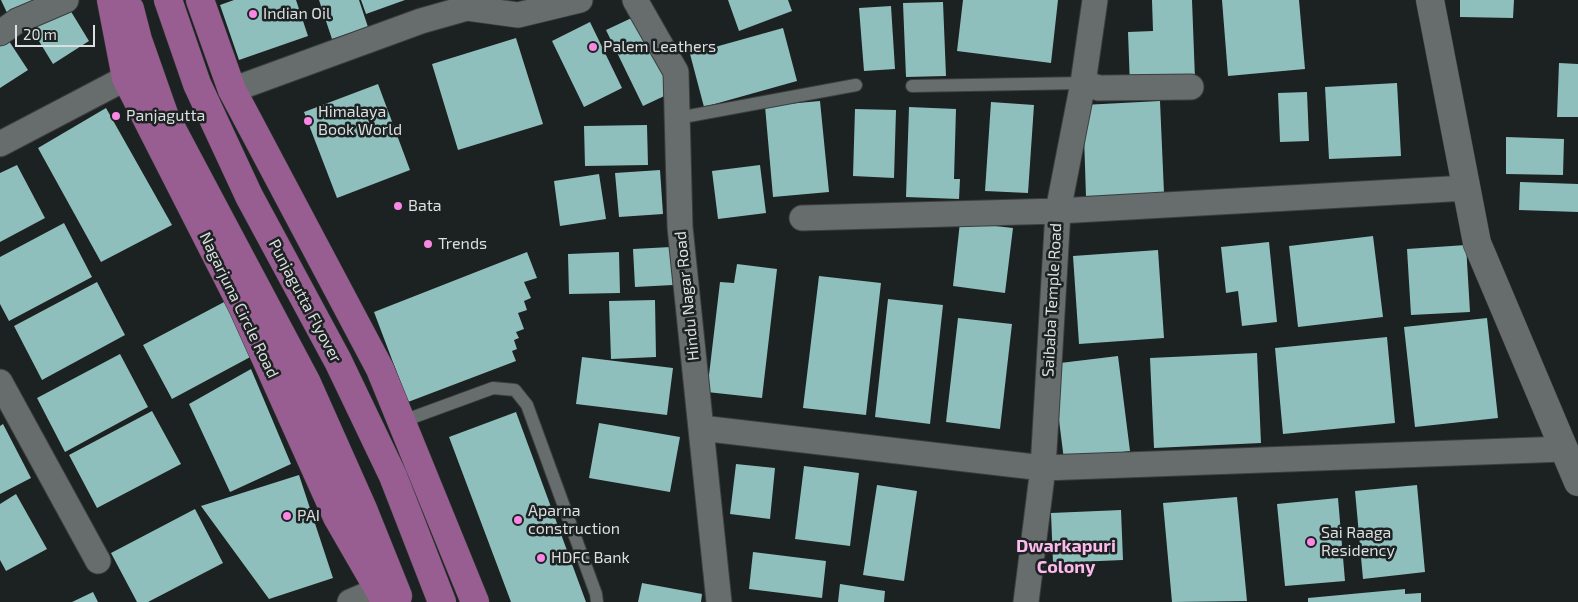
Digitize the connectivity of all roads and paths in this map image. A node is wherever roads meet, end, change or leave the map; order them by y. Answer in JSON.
{"nodes":[{"id":1,"x":66,"y":0,"type":"edge"},
{"id":2,"x":111,"y":0,"type":"edge"},
{"id":3,"x":128,"y":0,"type":"edge"},
{"id":4,"x":168,"y":0,"type":"edge"},
{"id":5,"x":200,"y":0,"type":"edge"},
{"id":6,"x":580,"y":0,"type":"edge"},
{"id":7,"x":635,"y":0,"type":"edge"},
{"id":8,"x":1095,"y":0,"type":"edge"},
{"id":9,"x":1430,"y":0,"type":"edge"},
{"id":10,"x":474,"y":4,"type":"edge"},
{"id":11,"x":0,"y":33,"type":"edge"},
{"id":12,"x":126,"y":78,"type":"junction"},
{"id":13,"x":1083,"y":82,"type":"junction"},
{"id":14,"x":856,"y":85,"type":"dead end"},
{"id":15,"x":912,"y":86,"type":"dead end"},
{"id":16,"x":1191,"y":87,"type":"dead end"},
{"id":17,"x":232,"y":90,"type":"junction"},
{"id":18,"x":678,"y":118,"type":"junction"},
{"id":19,"x":0,"y":144,"type":"edge"},
{"id":20,"x":1467,"y":188,"type":"junction"},
{"id":21,"x":1058,"y":211,"type":"junction"},
{"id":22,"x":802,"y":218,"type":"dead end"},
{"id":23,"x":0,"y":382,"type":"edge"},
{"id":24,"x":403,"y":421,"type":"junction"},
{"id":25,"x":701,"y":428,"type":"junction"},
{"id":26,"x":1564,"y":449,"type":"junction"},
{"id":27,"x":1043,"y":468,"type":"junction"},
{"id":28,"x":1578,"y":482,"type":"edge"},
{"id":29,"x":98,"y":560,"type":"dead end"},
{"id":30,"x":388,"y":598,"type":"edge"},
{"id":31,"x":350,"y":602,"type":"edge"},
{"id":32,"x":442,"y":602,"type":"edge"},
{"id":33,"x":475,"y":602,"type":"edge"},
{"id":34,"x":597,"y":602,"type":"edge"},
{"id":35,"x":719,"y":602,"type":"edge"},
{"id":36,"x":1026,"y":602,"type":"edge"}],
"edges":[{"from":1,"to":11,"type":"street"},
{"from":2,"to":12,"type":"main road","name":"Nagarjuna Circle Road"},
{"from":3,"to":30,"type":"main road"},
{"from":4,"to":32,"type":"main road","name":"Punjagutta Flyover"},
{"from":5,"to":17,"type":"main road"},
{"from":6,"to":10,"type":"street"},
{"from":7,"to":18,"type":"street","name":"Hindu Nagar Road"},
{"from":8,"to":13,"type":"street","name":"Saibaba Temple Road"},
{"from":9,"to":20,"type":"street"},
{"from":10,"to":17,"type":"street"},
{"from":12,"to":19,"type":"street"},
{"from":12,"to":30,"type":"main road","name":"Nagarjuna Circle Road"},
{"from":13,"to":15,"type":"lane"},
{"from":13,"to":16,"type":"street"},
{"from":13,"to":21,"type":"street","name":"Saibaba Temple Road"},
{"from":14,"to":18,"type":"lane"},
{"from":17,"to":24,"type":"main road"},
{"from":18,"to":25,"type":"street","name":"Hindu Nagar Road"},
{"from":20,"to":21,"type":"street"},
{"from":20,"to":26,"type":"street"},
{"from":21,"to":22,"type":"street"},
{"from":21,"to":27,"type":"street","name":"Saibaba Temple Road"},
{"from":23,"to":29,"type":"street"},
{"from":24,"to":33,"type":"main road"},
{"from":24,"to":34,"type":"lane"},
{"from":25,"to":27,"type":"street"},
{"from":25,"to":35,"type":"street","name":"Hindu Nagar Road"},
{"from":26,"to":27,"type":"street"},
{"from":26,"to":28,"type":"street"},
{"from":27,"to":36,"type":"street","name":"Saibaba Temple Road"},
{"from":30,"to":31,"type":"street"}]}
